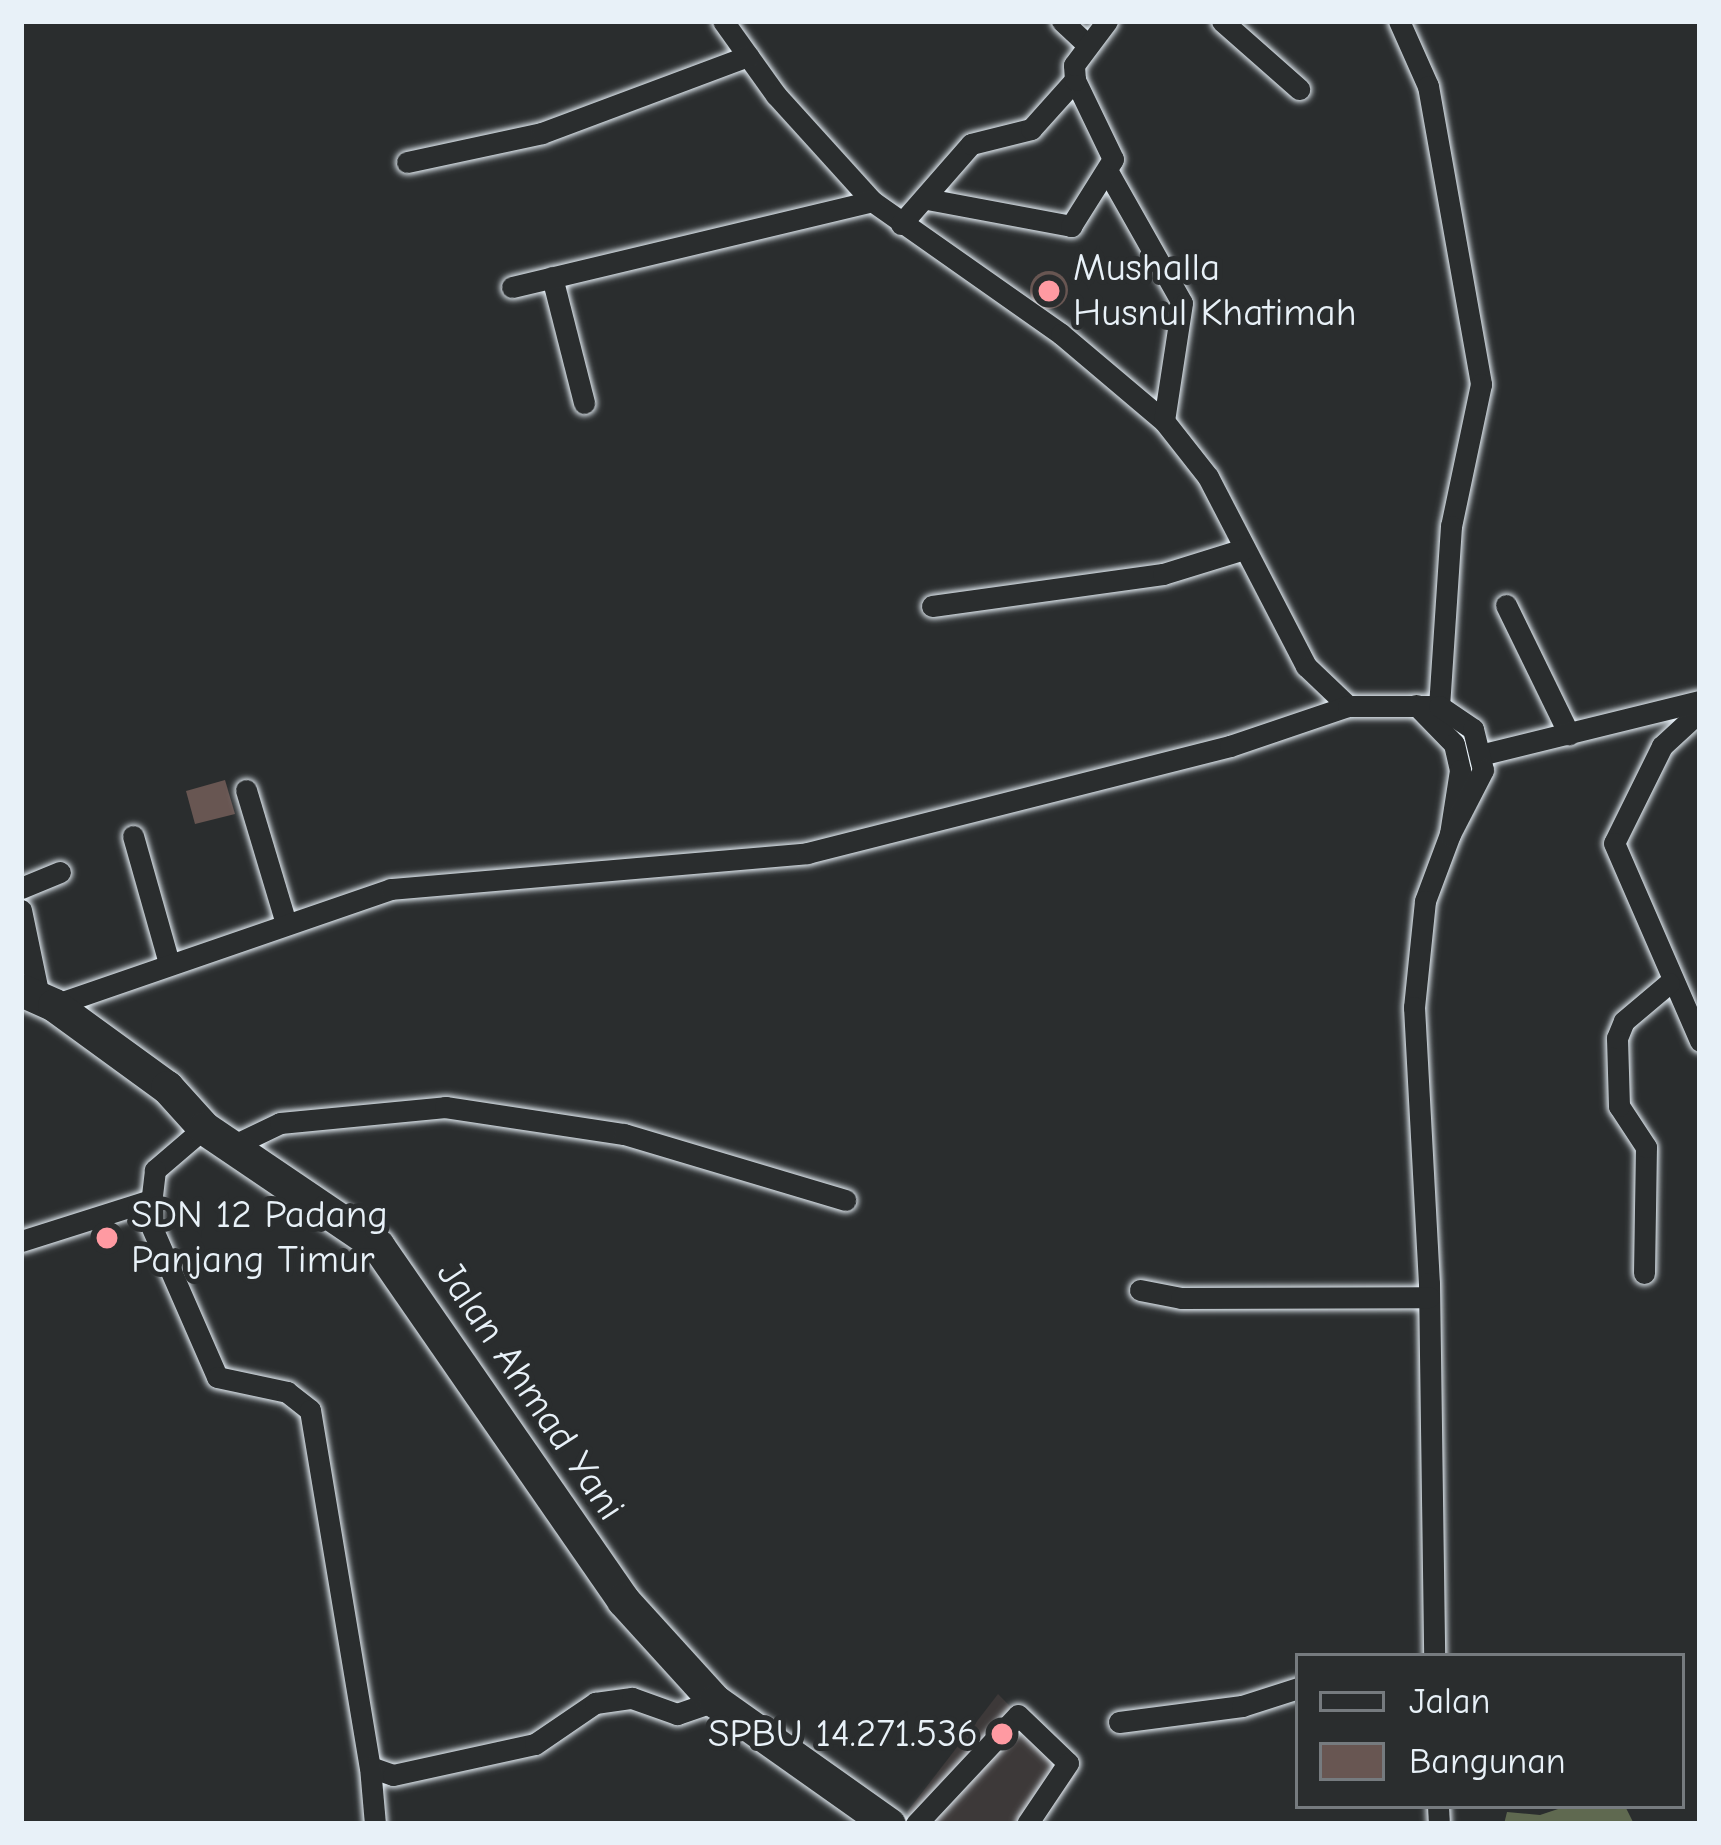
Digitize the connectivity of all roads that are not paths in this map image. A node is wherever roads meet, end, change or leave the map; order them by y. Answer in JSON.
{"nodes":[{"id":1,"x":723,"y":21,"type":"edge"},
{"id":2,"x":1062,"y":21,"type":"edge"},
{"id":3,"x":1107,"y":21,"type":"edge"},
{"id":4,"x":1222,"y":21,"type":"edge"},
{"id":5,"x":1399,"y":21,"type":"edge"},
{"id":6,"x":1087,"y":44,"type":"junction"},
{"id":7,"x":748,"y":56,"type":"junction"},
{"id":8,"x":1075,"y":80,"type":"junction"},
{"id":9,"x":1300,"y":89,"type":"dead end"},
{"id":10,"x":407,"y":163,"type":"dead end"},
{"id":11,"x":1108,"y":172,"type":"junction"},
{"id":12,"x":927,"y":199,"type":"junction"},
{"id":13,"x":872,"y":201,"type":"junction"},
{"id":14,"x":901,"y":224,"type":"junction"},
{"id":15,"x":552,"y":277,"type":"junction"},
{"id":16,"x":512,"y":287,"type":"dead end"},
{"id":17,"x":584,"y":403,"type":"dead end"},
{"id":18,"x":1164,"y":421,"type":"junction"},
{"id":19,"x":1244,"y":549,"type":"junction"},
{"id":20,"x":1506,"y":605,"type":"dead end"},
{"id":21,"x":932,"y":607,"type":"dead end"},
{"id":22,"x":1700,"y":701,"type":"edge"},
{"id":23,"x":1416,"y":705,"type":"junction"},
{"id":24,"x":1348,"y":706,"type":"junction"},
{"id":25,"x":1439,"y":706,"type":"junction"},
{"id":26,"x":1700,"y":711,"type":"edge"},
{"id":27,"x":1569,"y":734,"type":"junction"},
{"id":28,"x":1484,"y":754,"type":"junction"},
{"id":29,"x":246,"y":790,"type":"dead end"},
{"id":30,"x":1450,"y":834,"type":"junction"},
{"id":31,"x":133,"y":836,"type":"dead end"},
{"id":32,"x":60,"y":872,"type":"dead end"},
{"id":33,"x":21,"y":888,"type":"edge"},
{"id":34,"x":21,"y":910,"type":"edge"},
{"id":35,"x":286,"y":923,"type":"junction"},
{"id":36,"x":168,"y":960,"type":"junction"},
{"id":37,"x":1669,"y":983,"type":"junction"},
{"id":38,"x":38,"y":997,"type":"edge"},
{"id":39,"x":1700,"y":1041,"type":"edge"},
{"id":40,"x":217,"y":1137,"type":"junction"},
{"id":41,"x":845,"y":1200,"type":"dead end"},
{"id":42,"x":148,"y":1201,"type":"junction"},
{"id":43,"x":21,"y":1241,"type":"edge"},
{"id":44,"x":1644,"y":1273,"type":"dead end"},
{"id":45,"x":1140,"y":1290,"type":"dead end"},
{"id":46,"x":1429,"y":1297,"type":"junction"},
{"id":47,"x":1434,"y":1653,"type":"edge"},
{"id":48,"x":1295,"y":1689,"type":"edge"},
{"id":49,"x":716,"y":1702,"type":"junction"},
{"id":50,"x":1119,"y":1722,"type":"dead end"},
{"id":51,"x":370,"y":1767,"type":"junction"},
{"id":52,"x":375,"y":1824,"type":"edge"},
{"id":53,"x":889,"y":1824,"type":"edge"},
{"id":54,"x":916,"y":1824,"type":"edge"},
{"id":55,"x":1027,"y":1824,"type":"edge"}],
"edges":[{"from":1,"to":7,"type":"street"},
{"from":2,"to":6,"type":"street"},
{"from":3,"to":6,"type":"street"},
{"from":4,"to":9,"type":"street"},
{"from":5,"to":25,"type":"street"},
{"from":6,"to":8,"type":"street"},
{"from":7,"to":10,"type":"street"},
{"from":7,"to":13,"type":"street"},
{"from":8,"to":11,"type":"street"},
{"from":8,"to":12,"type":"street"},
{"from":11,"to":12,"type":"street"},
{"from":11,"to":18,"type":"street"},
{"from":12,"to":14,"type":"street"},
{"from":13,"to":14,"type":"street"},
{"from":13,"to":15,"type":"street"},
{"from":14,"to":18,"type":"street"},
{"from":15,"to":16,"type":"street"},
{"from":15,"to":17,"type":"street"},
{"from":18,"to":19,"type":"street"},
{"from":19,"to":21,"type":"street"},
{"from":19,"to":24,"type":"street"},
{"from":20,"to":27,"type":"street"},
{"from":22,"to":27,"type":"street"},
{"from":23,"to":24,"type":"street"},
{"from":23,"to":25,"type":"street"},
{"from":23,"to":30,"type":"street"},
{"from":24,"to":35,"type":"street"},
{"from":25,"to":28,"type":"street"},
{"from":26,"to":37,"type":"street"},
{"from":27,"to":28,"type":"street"},
{"from":28,"to":30,"type":"street"},
{"from":29,"to":35,"type":"street"},
{"from":30,"to":46,"type":"street"},
{"from":31,"to":36,"type":"street"},
{"from":32,"to":33,"type":"street"},
{"from":34,"to":38,"type":"street"},
{"from":35,"to":36,"type":"street"},
{"from":36,"to":38,"type":"street"},
{"from":37,"to":39,"type":"street"},
{"from":37,"to":44,"type":"street"},
{"from":38,"to":40,"type":"highway","name":"Jalan Ahmad Yani"},
{"from":40,"to":41,"type":"street"},
{"from":40,"to":42,"type":"street"},
{"from":40,"to":49,"type":"highway","name":"Jalan Ahmad Yani"},
{"from":42,"to":43,"type":"street"},
{"from":42,"to":51,"type":"street"},
{"from":45,"to":46,"type":"street"},
{"from":46,"to":47,"type":"street"},
{"from":48,"to":50,"type":"street"},
{"from":49,"to":51,"type":"street"},
{"from":49,"to":53,"type":"highway","name":"Jalan Ahmad Yani"},
{"from":51,"to":52,"type":"street"},
{"from":54,"to":55,"type":"street"}]}
